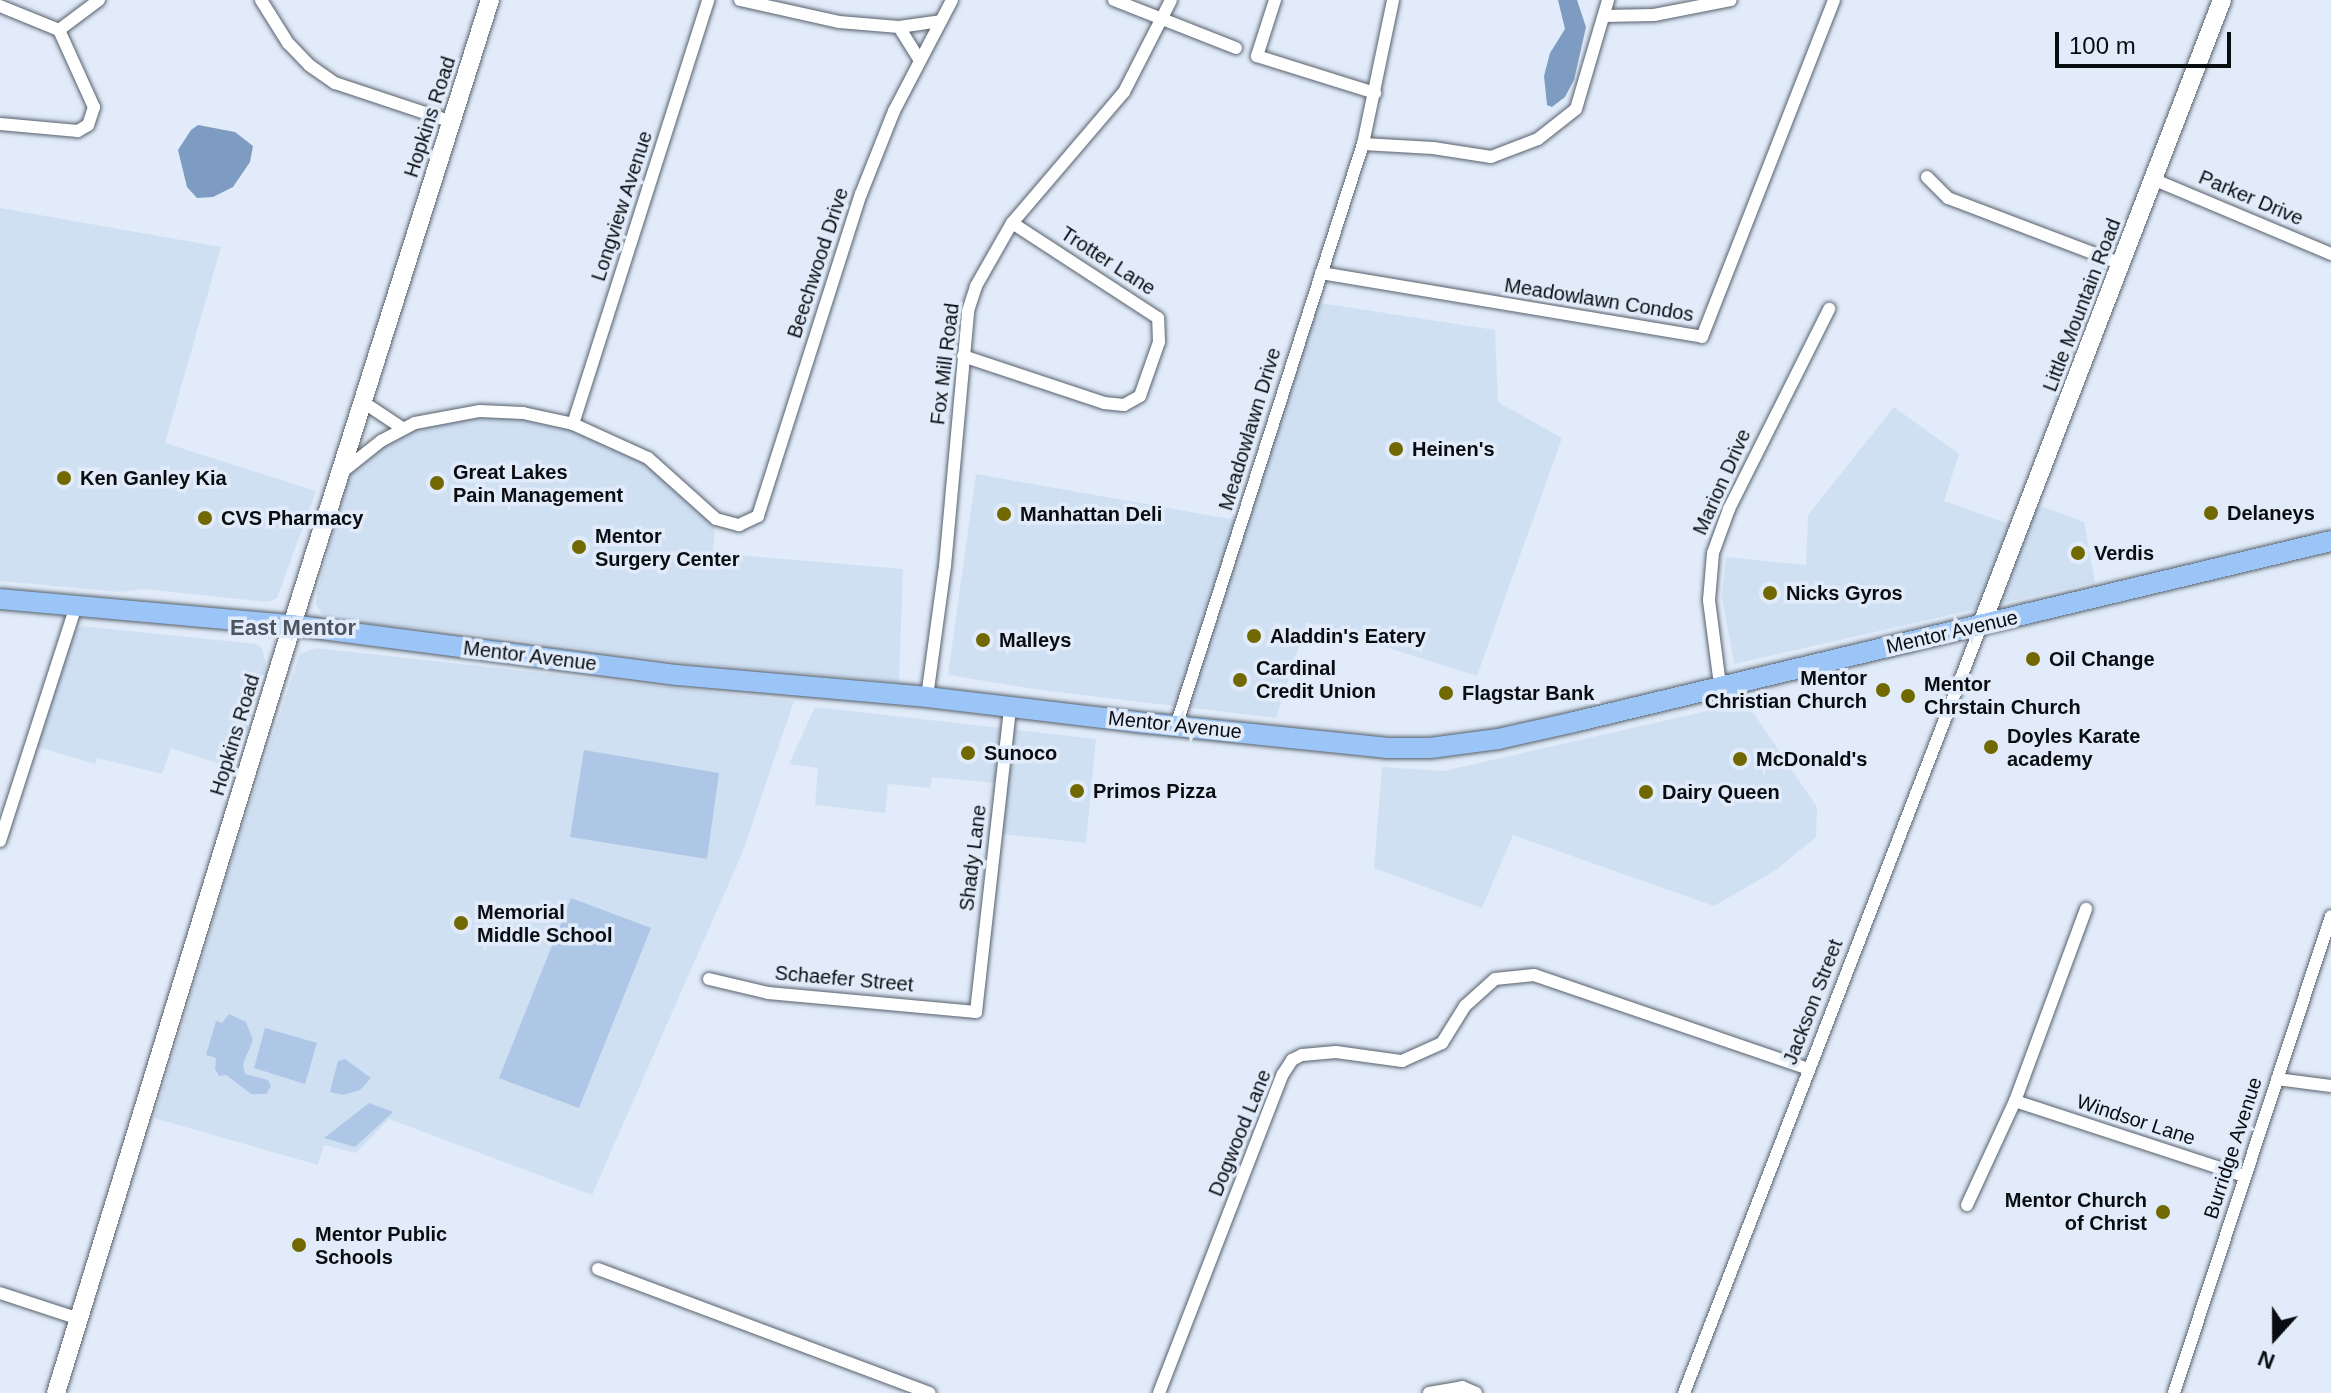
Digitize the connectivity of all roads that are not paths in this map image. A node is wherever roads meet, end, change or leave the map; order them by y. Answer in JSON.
{"nodes":[{"id":1,"x":99,"y":0,"type":"edge"},
{"id":2,"x":261,"y":0,"type":"edge"},
{"id":3,"x":490,"y":0,"type":"edge"},
{"id":4,"x":708,"y":0,"type":"edge"},
{"id":5,"x":740,"y":0,"type":"edge"},
{"id":6,"x":952,"y":0,"type":"edge"},
{"id":7,"x":1114,"y":0,"type":"edge"},
{"id":8,"x":1171,"y":0,"type":"edge"},
{"id":9,"x":1275,"y":0,"type":"edge"},
{"id":10,"x":1393,"y":0,"type":"edge"},
{"id":11,"x":1608,"y":0,"type":"edge"},
{"id":12,"x":1731,"y":0,"type":"edge"},
{"id":13,"x":1834,"y":0,"type":"edge"},
{"id":14,"x":2222,"y":0,"type":"edge"},
{"id":15,"x":0,"y":6,"type":"edge"},
{"id":16,"x":1604,"y":16,"type":"junction"},
{"id":17,"x":1161,"y":20,"type":"junction"},
{"id":18,"x":941,"y":21,"type":"junction"},
{"id":19,"x":899,"y":27,"type":"junction"},
{"id":20,"x":59,"y":30,"type":"junction"},
{"id":21,"x":1236,"y":48,"type":"dead end"},
{"id":22,"x":920,"y":60,"type":"junction"},
{"id":23,"x":1375,"y":93,"type":"junction"},
{"id":24,"x":452,"y":122,"type":"junction"},
{"id":25,"x":0,"y":124,"type":"edge"},
{"id":26,"x":1363,"y":144,"type":"junction"},
{"id":27,"x":1927,"y":177,"type":"dead end"},
{"id":28,"x":2155,"y":180,"type":"junction"},
{"id":29,"x":1012,"y":223,"type":"junction"},
{"id":30,"x":2331,"y":254,"type":"edge"},
{"id":31,"x":2122,"y":264,"type":"junction"},
{"id":32,"x":1321,"y":273,"type":"junction"},
{"id":33,"x":1829,"y":309,"type":"dead end"},
{"id":34,"x":963,"y":356,"type":"junction"},
{"id":35,"x":363,"y":402,"type":"junction"},
{"id":36,"x":573,"y":424,"type":"junction"},
{"id":37,"x":402,"y":428,"type":"junction"},
{"id":38,"x":340,"y":473,"type":"junction"},
{"id":39,"x":2331,"y":541,"type":"edge"},
{"id":40,"x":0,"y":599,"type":"edge"},
{"id":41,"x":76,"y":605,"type":"junction"},
{"id":42,"x":291,"y":625,"type":"junction"},
{"id":43,"x":1981,"y":626,"type":"junction"},
{"id":44,"x":1720,"y":685,"type":"junction"},
{"id":45,"x":927,"y":697,"type":"junction"},
{"id":46,"x":1010,"y":708,"type":"junction"},
{"id":47,"x":1176,"y":726,"type":"junction"},
{"id":48,"x":0,"y":841,"type":"edge"},
{"id":49,"x":2086,"y":909,"type":"dead end"},
{"id":50,"x":2331,"y":916,"type":"edge"},
{"id":51,"x":709,"y":979,"type":"dead end"},
{"id":52,"x":976,"y":1012,"type":"joint"},
{"id":53,"x":1808,"y":1069,"type":"junction"},
{"id":54,"x":2277,"y":1079,"type":"junction"},
{"id":55,"x":2331,"y":1086,"type":"edge"},
{"id":56,"x":2015,"y":1101,"type":"junction"},
{"id":57,"x":2245,"y":1176,"type":"junction"},
{"id":58,"x":1967,"y":1205,"type":"dead end"},
{"id":59,"x":598,"y":1269,"type":"dead end"},
{"id":60,"x":0,"y":1293,"type":"edge"},
{"id":61,"x":79,"y":1319,"type":"junction"},
{"id":62,"x":56,"y":1393,"type":"edge"},
{"id":63,"x":930,"y":1393,"type":"edge"},
{"id":64,"x":1159,"y":1393,"type":"edge"},
{"id":65,"x":1429,"y":1393,"type":"edge"},
{"id":66,"x":1476,"y":1393,"type":"edge"},
{"id":67,"x":1684,"y":1393,"type":"edge"},
{"id":68,"x":2174,"y":1393,"type":"edge"}],
"edges":[{"from":1,"to":20,"type":"street"},
{"from":2,"to":24,"type":"street"},
{"from":3,"to":24,"type":"street","name":"Hopkins Road"},
{"from":4,"to":36,"type":"street","name":"Longview Avenue"},
{"from":5,"to":19,"type":"street"},
{"from":6,"to":18,"type":"street","name":"Beechwood Drive"},
{"from":7,"to":17,"type":"street"},
{"from":8,"to":17,"type":"street","name":"Fox Mill Road"},
{"from":9,"to":23,"type":"street"},
{"from":10,"to":23,"type":"street","name":"Meadowlawn Drive"},
{"from":11,"to":16,"type":"street"},
{"from":12,"to":16,"type":"street"},
{"from":13,"to":32,"type":"street","name":"Meadowlawn Condos"},
{"from":14,"to":28,"type":"street","name":"Little Mountain Road"},
{"from":15,"to":20,"type":"street"},
{"from":16,"to":26,"type":"street"},
{"from":17,"to":21,"type":"street"},
{"from":17,"to":29,"type":"street","name":"Fox Mill Road"},
{"from":18,"to":19,"type":"street"},
{"from":18,"to":22,"type":"street","name":"Beechwood Drive"},
{"from":19,"to":22,"type":"street"},
{"from":20,"to":25,"type":"street"},
{"from":22,"to":36,"type":"street","name":"Beechwood Drive"},
{"from":23,"to":26,"type":"street","name":"Meadowlawn Drive"},
{"from":24,"to":35,"type":"street","name":"Hopkins Road"},
{"from":26,"to":32,"type":"street","name":"Meadowlawn Drive"},
{"from":27,"to":31,"type":"street"},
{"from":28,"to":30,"type":"street","name":"Parker Drive"},
{"from":28,"to":31,"type":"street","name":"Little Mountain Road"},
{"from":29,"to":34,"type":"street","name":"Fox Mill Road"},
{"from":29,"to":34,"type":"street","name":"Trotter Lane"},
{"from":31,"to":43,"type":"street","name":"Little Mountain Road"},
{"from":32,"to":47,"type":"street","name":"Meadowlawn Drive"},
{"from":33,"to":44,"type":"street","name":"Marion Drive"},
{"from":34,"to":45,"type":"street","name":"Fox Mill Road"},
{"from":35,"to":37,"type":"street"},
{"from":35,"to":38,"type":"street","name":"Hopkins Road"},
{"from":36,"to":37,"type":"street"},
{"from":37,"to":38,"type":"street"},
{"from":38,"to":42,"type":"street","name":"Hopkins Road"},
{"from":39,"to":43,"type":"main road","name":"Mentor Avenue"},
{"from":40,"to":41,"type":"main road","name":"Mentor Avenue"},
{"from":41,"to":42,"type":"main road","name":"Mentor Avenue"},
{"from":41,"to":48,"type":"street"},
{"from":42,"to":45,"type":"main road","name":"Mentor Avenue"},
{"from":42,"to":61,"type":"street","name":"Hopkins Road"},
{"from":43,"to":44,"type":"main road","name":"Mentor Avenue"},
{"from":43,"to":53,"type":"street","name":"Jackson Street"},
{"from":44,"to":47,"type":"main road","name":"Mentor Avenue"},
{"from":45,"to":46,"type":"main road","name":"Mentor Avenue"},
{"from":46,"to":47,"type":"main road","name":"Mentor Avenue"},
{"from":46,"to":52,"type":"street","name":"Shady Lane"},
{"from":49,"to":56,"type":"street"},
{"from":50,"to":54,"type":"street","name":"Burridge Avenue"},
{"from":51,"to":52,"type":"street","name":"Schaefer Street"},
{"from":53,"to":64,"type":"street","name":"Dogwood Lane"},
{"from":53,"to":67,"type":"street","name":"Jackson Street"},
{"from":54,"to":55,"type":"street"},
{"from":54,"to":57,"type":"street","name":"Burridge Avenue"},
{"from":56,"to":57,"type":"street","name":"Windsor Lane"},
{"from":56,"to":58,"type":"street"},
{"from":57,"to":68,"type":"street","name":"Burridge Avenue"},
{"from":59,"to":63,"type":"street"},
{"from":60,"to":61,"type":"street"},
{"from":61,"to":62,"type":"street","name":"Hopkins Road"},
{"from":65,"to":66,"type":"street"}]}
